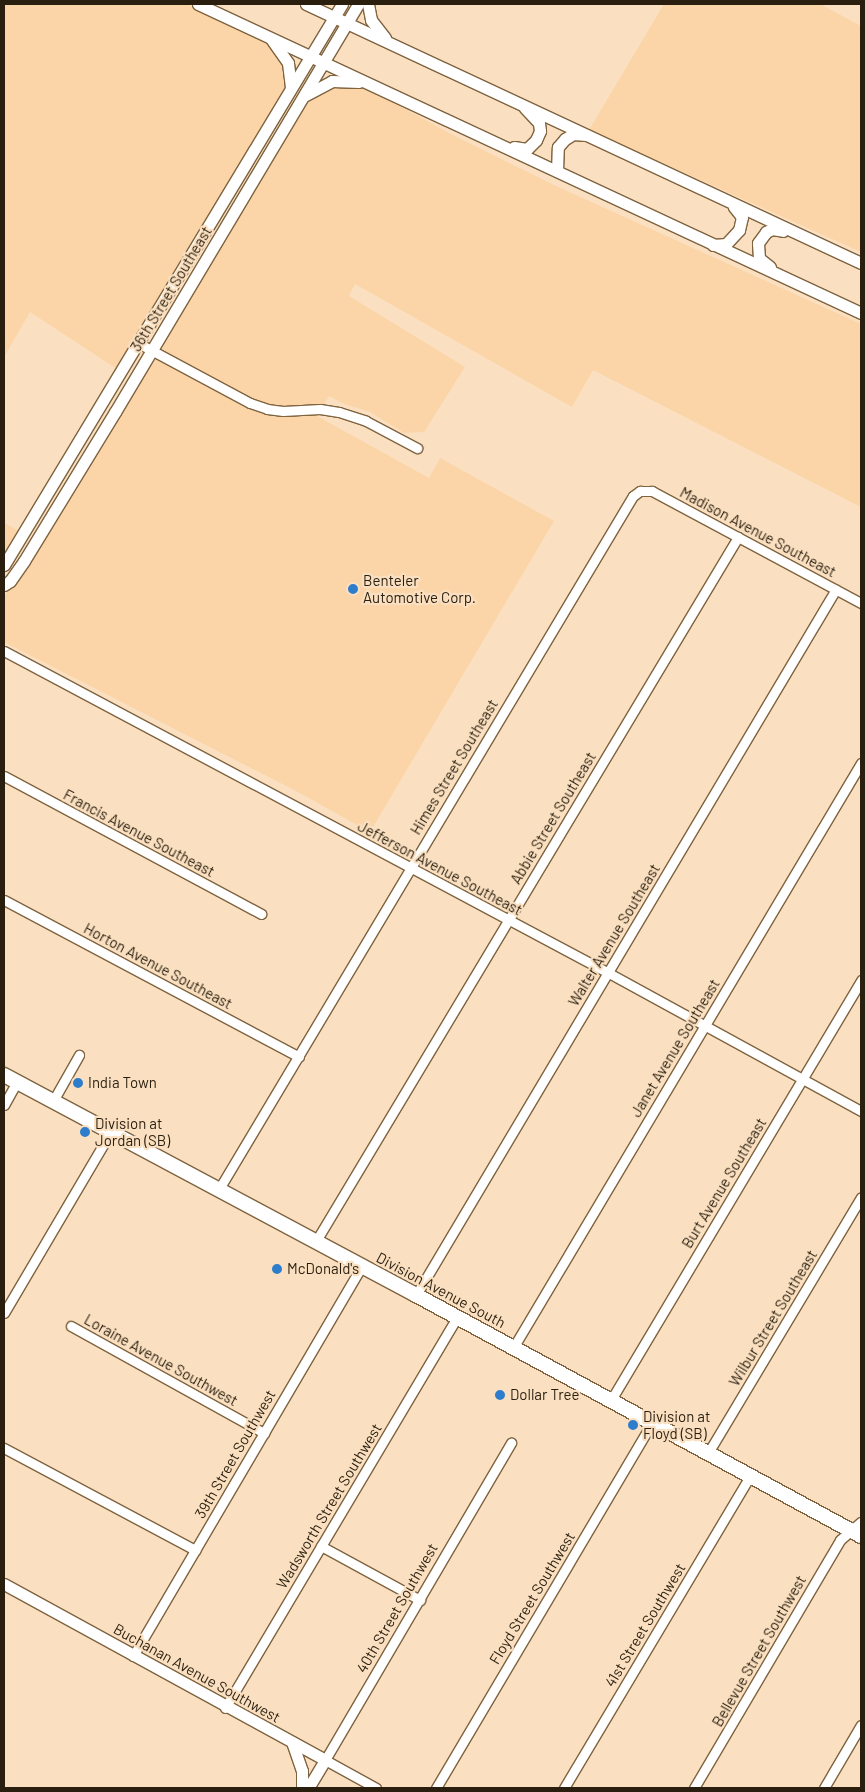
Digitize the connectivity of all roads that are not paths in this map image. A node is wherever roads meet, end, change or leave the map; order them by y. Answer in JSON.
{"nodes":[{"id":1,"x":198,"y":4,"type":"edge"},
{"id":2,"x":306,"y":4,"type":"edge"},
{"id":3,"x":342,"y":4,"type":"edge"},
{"id":4,"x":358,"y":4,"type":"edge"},
{"id":5,"x":368,"y":4,"type":"edge"},
{"id":6,"x":334,"y":17,"type":"junction"},
{"id":7,"x":347,"y":23,"type":"junction"},
{"id":8,"x":269,"y":36,"type":"junction"},
{"id":9,"x":390,"y":42,"type":"junction"},
{"id":10,"x":311,"y":55,"type":"junction"},
{"id":11,"x":323,"y":61,"type":"junction"},
{"id":12,"x":366,"y":82,"type":"junction"},
{"id":13,"x":291,"y":88,"type":"junction"},
{"id":14,"x":304,"y":96,"type":"junction"},
{"id":15,"x":521,"y":104,"type":"junction"},
{"id":16,"x":588,"y":135,"type":"junction"},
{"id":17,"x":505,"y":146,"type":"junction"},
{"id":18,"x":557,"y":171,"type":"junction"},
{"id":19,"x":732,"y":204,"type":"junction"},
{"id":20,"x":800,"y":235,"type":"junction"},
{"id":21,"x":713,"y":245,"type":"junction"},
{"id":22,"x":861,"y":263,"type":"edge"},
{"id":23,"x":781,"y":276,"type":"junction"},
{"id":24,"x":861,"y":313,"type":"edge"},
{"id":25,"x":138,"y":344,"type":"junction"},
{"id":26,"x":151,"y":351,"type":"junction"},
{"id":27,"x":417,"y":448,"type":"dead end"},
{"id":28,"x":640,"y":490,"type":"joint"},
{"id":29,"x":738,"y":537,"type":"junction"},
{"id":30,"x":4,"y":565,"type":"edge"},
{"id":31,"x":4,"y":585,"type":"edge"},
{"id":32,"x":836,"y":589,"type":"junction"},
{"id":33,"x":861,"y":603,"type":"edge"},
{"id":34,"x":4,"y":651,"type":"edge"},
{"id":35,"x":861,"y":763,"type":"edge"},
{"id":36,"x":4,"y":776,"type":"edge"},
{"id":37,"x":410,"y":867,"type":"junction"},
{"id":38,"x":4,"y":900,"type":"edge"},
{"id":39,"x":261,"y":914,"type":"dead end"},
{"id":40,"x":508,"y":920,"type":"junction"},
{"id":41,"x":607,"y":972,"type":"junction"},
{"id":42,"x":861,"y":980,"type":"edge"},
{"id":43,"x":704,"y":1026,"type":"junction"},
{"id":44,"x":79,"y":1055,"type":"dead end"},
{"id":45,"x":299,"y":1057,"type":"junction"},
{"id":46,"x":4,"y":1075,"type":"edge"},
{"id":47,"x":802,"y":1079,"type":"junction"},
{"id":48,"x":17,"y":1082,"type":"junction"},
{"id":49,"x":53,"y":1101,"type":"junction"},
{"id":50,"x":4,"y":1105,"type":"edge"},
{"id":51,"x":861,"y":1111,"type":"edge"},
{"id":52,"x":111,"y":1131,"type":"junction"},
{"id":53,"x":219,"y":1189,"type":"junction"},
{"id":54,"x":861,"y":1197,"type":"edge"},
{"id":55,"x":316,"y":1242,"type":"junction"},
{"id":56,"x":362,"y":1266,"type":"junction"},
{"id":57,"x":416,"y":1294,"type":"junction"},
{"id":58,"x":4,"y":1313,"type":"edge"},
{"id":59,"x":457,"y":1318,"type":"junction"},
{"id":60,"x":71,"y":1326,"type":"dead end"},
{"id":61,"x":513,"y":1348,"type":"junction"},
{"id":62,"x":611,"y":1400,"type":"junction"},
{"id":63,"x":652,"y":1423,"type":"junction"},
{"id":64,"x":264,"y":1433,"type":"junction"},
{"id":65,"x":511,"y":1443,"type":"dead end"},
{"id":66,"x":4,"y":1448,"type":"edge"},
{"id":67,"x":708,"y":1453,"type":"junction"},
{"id":68,"x":750,"y":1476,"type":"junction"},
{"id":69,"x":858,"y":1530,"type":"edge"},
{"id":70,"x":321,"y":1546,"type":"junction"},
{"id":71,"x":195,"y":1550,"type":"junction"},
{"id":72,"x":4,"y":1584,"type":"edge"},
{"id":73,"x":420,"y":1600,"type":"junction"},
{"id":74,"x":133,"y":1656,"type":"junction"},
{"id":75,"x":225,"y":1708,"type":"junction"},
{"id":76,"x":861,"y":1725,"type":"edge"},
{"id":77,"x":292,"y":1742,"type":"junction"},
{"id":78,"x":325,"y":1760,"type":"junction"},
{"id":79,"x":302,"y":1788,"type":"edge"},
{"id":80,"x":308,"y":1788,"type":"edge"},
{"id":81,"x":376,"y":1788,"type":"edge"},
{"id":82,"x":436,"y":1788,"type":"edge"},
{"id":83,"x":564,"y":1788,"type":"edge"},
{"id":84,"x":694,"y":1788,"type":"edge"},
{"id":85,"x":824,"y":1788,"type":"edge"}],
"edges":[{"from":1,"to":8,"type":"street"},
{"from":2,"to":6,"type":"street"},
{"from":3,"to":6,"type":"street","name":"36th Street Southeast"},
{"from":4,"to":7,"type":"street","name":"36th Street Southeast"},
{"from":5,"to":9,"type":"street"},
{"from":6,"to":7,"type":"street"},
{"from":6,"to":10,"type":"street","name":"36th Street Southeast"},
{"from":7,"to":9,"type":"street"},
{"from":7,"to":11,"type":"street","name":"36th Street Southeast"},
{"from":8,"to":10,"type":"street"},
{"from":8,"to":13,"type":"street"},
{"from":9,"to":15,"type":"street"},
{"from":10,"to":11,"type":"street"},
{"from":10,"to":13,"type":"street","name":"36th Street Southeast"},
{"from":11,"to":12,"type":"street"},
{"from":11,"to":14,"type":"street","name":"36th Street Southeast"},
{"from":12,"to":14,"type":"street"},
{"from":12,"to":17,"type":"street"},
{"from":13,"to":25,"type":"street","name":"36th Street Southeast"},
{"from":14,"to":26,"type":"street","name":"36th Street Southeast"},
{"from":15,"to":16,"type":"street"},
{"from":15,"to":17,"type":"street"},
{"from":16,"to":18,"type":"street"},
{"from":16,"to":19,"type":"street"},
{"from":17,"to":18,"type":"street"},
{"from":18,"to":21,"type":"street"},
{"from":19,"to":20,"type":"street"},
{"from":19,"to":21,"type":"street"},
{"from":20,"to":22,"type":"street"},
{"from":20,"to":23,"type":"street"},
{"from":21,"to":23,"type":"street"},
{"from":23,"to":24,"type":"street"},
{"from":25,"to":26,"type":"street"},
{"from":25,"to":30,"type":"street","name":"36th Street Southeast"},
{"from":26,"to":27,"type":"street"},
{"from":26,"to":31,"type":"street","name":"36th Street Southeast"},
{"from":28,"to":29,"type":"street","name":"Madison Avenue Southeast"},
{"from":28,"to":37,"type":"street","name":"Himes Street Southeast"},
{"from":29,"to":32,"type":"street","name":"Madison Avenue Southeast"},
{"from":29,"to":40,"type":"street","name":"Abbie Street Southeast"},
{"from":32,"to":33,"type":"street","name":"Madison Avenue Southeast"},
{"from":32,"to":41,"type":"street","name":"Walter Avenue Southeast"},
{"from":34,"to":37,"type":"street","name":"Jefferson Avenue Southeast"},
{"from":35,"to":43,"type":"street","name":"Janet Avenue Southeast"},
{"from":36,"to":39,"type":"street","name":"Francis Avenue Southeast"},
{"from":37,"to":40,"type":"street","name":"Jefferson Avenue Southeast"},
{"from":37,"to":45,"type":"street","name":"Himes Street Southeast"},
{"from":38,"to":45,"type":"street","name":"Horton Avenue Southeast"},
{"from":40,"to":41,"type":"street","name":"Jefferson Avenue Southeast"},
{"from":40,"to":55,"type":"street","name":"Abbie Street Southeast"},
{"from":41,"to":43,"type":"street","name":"Jefferson Avenue Southeast"},
{"from":41,"to":57,"type":"street","name":"Walter Avenue Southeast"},
{"from":42,"to":47,"type":"street","name":"Burt Avenue Southeast"},
{"from":43,"to":47,"type":"street","name":"Jefferson Avenue Southeast"},
{"from":43,"to":61,"type":"street","name":"Janet Avenue Southeast"},
{"from":44,"to":49,"type":"street"},
{"from":45,"to":53,"type":"street","name":"Himes Street Southeast"},
{"from":46,"to":48,"type":"main road","name":"Division Avenue South"},
{"from":47,"to":51,"type":"street","name":"Jefferson Avenue Southeast"},
{"from":47,"to":62,"type":"street","name":"Burt Avenue Southeast"},
{"from":48,"to":49,"type":"main road","name":"Division Avenue South"},
{"from":48,"to":50,"type":"street"},
{"from":49,"to":52,"type":"main road","name":"Division Avenue South"},
{"from":52,"to":53,"type":"main road","name":"Division Avenue South"},
{"from":52,"to":58,"type":"street"},
{"from":53,"to":55,"type":"main road","name":"Division Avenue South"},
{"from":54,"to":67,"type":"street","name":"Wilbur Street Southeast"},
{"from":55,"to":56,"type":"main road","name":"Division Avenue South"},
{"from":56,"to":57,"type":"main road","name":"Division Avenue South"},
{"from":56,"to":64,"type":"street","name":"39th Street Southwest"},
{"from":57,"to":59,"type":"main road","name":"Division Avenue South"},
{"from":59,"to":61,"type":"main road","name":"Division Avenue South"},
{"from":59,"to":70,"type":"street","name":"Wadsworth Street Southwest"},
{"from":60,"to":64,"type":"street","name":"Loraine Avenue Southwest"},
{"from":61,"to":62,"type":"main road","name":"Division Avenue South"},
{"from":62,"to":63,"type":"main road","name":"Division Avenue South"},
{"from":63,"to":67,"type":"main road","name":"Division Avenue South"},
{"from":63,"to":82,"type":"street","name":"Floyd Street Southwest"},
{"from":64,"to":71,"type":"street","name":"39th Street Southwest"},
{"from":65,"to":73,"type":"street","name":"40th Street Southwest"},
{"from":66,"to":71,"type":"street"},
{"from":67,"to":68,"type":"main road","name":"Division Avenue South"},
{"from":68,"to":69,"type":"main road","name":"Division Avenue South"},
{"from":68,"to":83,"type":"street","name":"41st Street Southwest"},
{"from":69,"to":84,"type":"street","name":"Bellevue Street Southwest"},
{"from":70,"to":73,"type":"street"},
{"from":70,"to":75,"type":"street","name":"Wadsworth Street Southwest"},
{"from":71,"to":74,"type":"street","name":"39th Street Southwest"},
{"from":72,"to":74,"type":"street","name":"Buchanan Avenue Southwest"},
{"from":73,"to":78,"type":"street","name":"40th Street Southwest"},
{"from":74,"to":75,"type":"street","name":"Buchanan Avenue Southwest"},
{"from":75,"to":77,"type":"street","name":"Buchanan Avenue Southwest"},
{"from":76,"to":85,"type":"street"},
{"from":77,"to":78,"type":"street","name":"Buchanan Avenue Southwest"},
{"from":77,"to":79,"type":"street"},
{"from":78,"to":80,"type":"street","name":"40th Street Southwest"},
{"from":78,"to":81,"type":"street","name":"Buchanan Avenue Southwest"}]}
